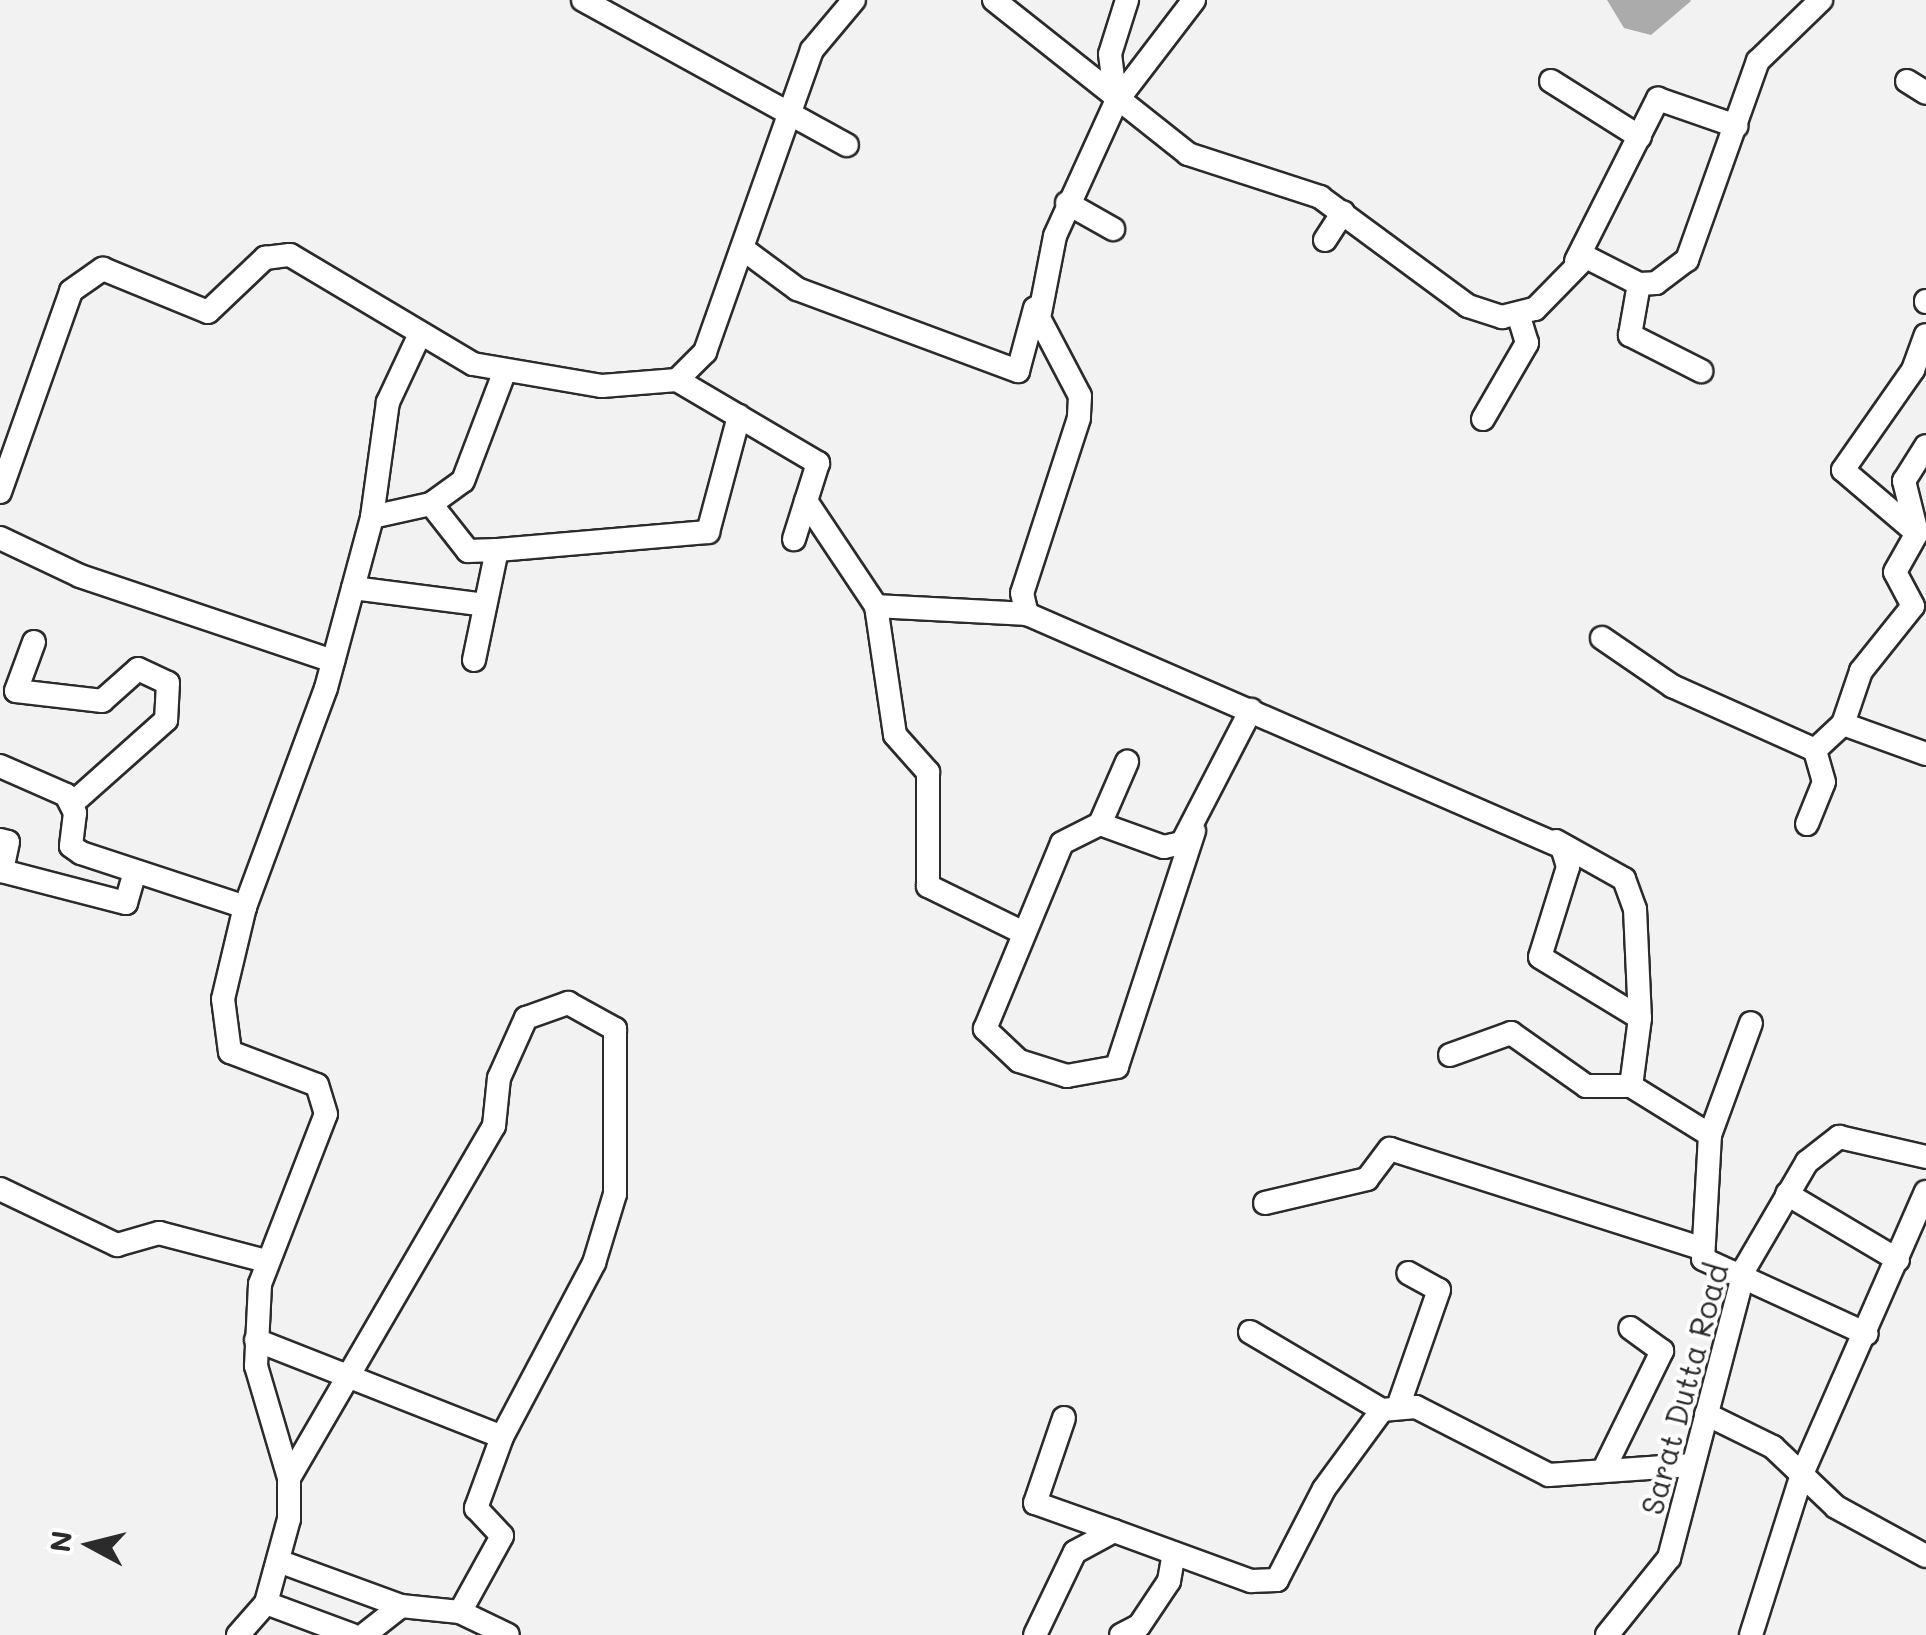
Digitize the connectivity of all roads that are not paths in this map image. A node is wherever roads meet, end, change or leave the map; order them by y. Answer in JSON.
{"nodes":[{"id":1,"x":582,"y":0,"type":"edge"},
{"id":2,"x":854,"y":0,"type":"edge"},
{"id":3,"x":994,"y":0,"type":"edge"},
{"id":4,"x":1128,"y":0,"type":"edge"},
{"id":5,"x":1194,"y":0,"type":"edge"},
{"id":6,"x":1821,"y":0,"type":"edge"},
{"id":7,"x":1552,"y":80,"type":"dead end"},
{"id":8,"x":1116,"y":102,"type":"junction"},
{"id":9,"x":790,"y":112,"type":"junction"},
{"id":10,"x":1736,"y":126,"type":"junction"},
{"id":11,"x":1640,"y":137,"type":"junction"},
{"id":12,"x":848,"y":145,"type":"dead end"},
{"id":13,"x":1066,"y":203,"type":"junction"},
{"id":14,"x":1343,"y":212,"type":"junction"},
{"id":15,"x":1113,"y":228,"type":"dead end"},
{"id":16,"x":1325,"y":240,"type":"dead end"},
{"id":17,"x":743,"y":249,"type":"junction"},
{"id":18,"x":1576,"y":261,"type":"junction"},
{"id":19,"x":1639,"y":284,"type":"junction"},
{"id":20,"x":1039,"y":295,"type":"junction"},
{"id":21,"x":1519,"y":316,"type":"junction"},
{"id":22,"x":420,"y":334,"type":"junction"},
{"id":23,"x":1926,"y":335,"type":"edge"},
{"id":24,"x":1701,"y":370,"type":"dead end"},
{"id":25,"x":504,"y":374,"type":"junction"},
{"id":26,"x":677,"y":380,"type":"junction"},
{"id":27,"x":739,"y":416,"type":"junction"},
{"id":28,"x":1484,"y":419,"type":"dead end"},
{"id":29,"x":1926,"y":446,"type":"edge"},
{"id":30,"x":0,"y":492,"type":"edge"},
{"id":31,"x":806,"y":500,"type":"junction"},
{"id":32,"x":432,"y":504,"type":"junction"},
{"id":33,"x":372,"y":517,"type":"junction"},
{"id":34,"x":1917,"y":533,"type":"junction"},
{"id":35,"x":0,"y":538,"type":"edge"},
{"id":36,"x":794,"y":539,"type":"dead end"},
{"id":37,"x":497,"y":550,"type":"junction"},
{"id":38,"x":353,"y":588,"type":"junction"},
{"id":39,"x":485,"y":605,"type":"junction"},
{"id":40,"x":876,"y":606,"type":"junction"},
{"id":41,"x":1027,"y":614,"type":"junction"},
{"id":42,"x":1602,"y":638,"type":"dead end"},
{"id":43,"x":34,"y":642,"type":"dead end"},
{"id":44,"x":474,"y":660,"type":"dead end"},
{"id":45,"x":333,"y":661,"type":"junction"},
{"id":46,"x":1251,"y":710,"type":"junction"},
{"id":47,"x":1843,"y":724,"type":"junction"},
{"id":48,"x":1815,"y":750,"type":"junction"},
{"id":49,"x":1926,"y":754,"type":"edge"},
{"id":50,"x":1127,"y":762,"type":"dead end"},
{"id":51,"x":0,"y":766,"type":"edge"},
{"id":52,"x":74,"y":803,"type":"junction"},
{"id":53,"x":1100,"y":824,"type":"junction"},
{"id":54,"x":1807,"y":824,"type":"dead end"},
{"id":55,"x":1194,"y":831,"type":"junction"},
{"id":56,"x":1544,"y":834,"type":"junction"},
{"id":57,"x":0,"y":840,"type":"edge"},
{"id":58,"x":135,"y":871,"type":"junction"},
{"id":59,"x":244,"y":907,"type":"junction"},
{"id":60,"x":1022,"y":932,"type":"junction"},
{"id":61,"x":1640,"y":1018,"type":"junction"},
{"id":62,"x":1751,"y":1023,"type":"dead end"},
{"id":63,"x":1450,"y":1056,"type":"dead end"},
{"id":64,"x":1631,"y":1086,"type":"junction"},
{"id":65,"x":1710,"y":1135,"type":"junction"},
{"id":66,"x":1926,"y":1158,"type":"edge"},
{"id":67,"x":0,"y":1189,"type":"edge"},
{"id":68,"x":1926,"y":1192,"type":"edge"},
{"id":69,"x":1787,"y":1194,"type":"junction"},
{"id":70,"x":1265,"y":1203,"type":"dead end"},
{"id":71,"x":1700,"y":1248,"type":"junction"},
{"id":72,"x":1898,"y":1260,"type":"junction"},
{"id":73,"x":266,"y":1261,"type":"junction"},
{"id":74,"x":1408,"y":1273,"type":"dead end"},
{"id":75,"x":1744,"y":1274,"type":"junction"},
{"id":76,"x":1630,"y":1328,"type":"dead end"},
{"id":77,"x":1250,"y":1332,"type":"dead end"},
{"id":78,"x":1867,"y":1334,"type":"junction"},
{"id":79,"x":256,"y":1340,"type":"junction"},
{"id":80,"x":348,"y":1377,"type":"junction"},
{"id":81,"x":1390,"y":1408,"type":"junction"},
{"id":82,"x":1706,"y":1414,"type":"junction"},
{"id":83,"x":1064,"y":1418,"type":"dead end"},
{"id":84,"x":502,"y":1438,"type":"junction"},
{"id":85,"x":1692,"y":1465,"type":"junction"},
{"id":86,"x":1604,"y":1472,"type":"junction"},
{"id":87,"x":1802,"y":1474,"type":"junction"},
{"id":88,"x":289,"y":1478,"type":"junction"},
{"id":89,"x":1114,"y":1531,"type":"junction"},
{"id":90,"x":1923,"y":1546,"type":"edge"},
{"id":91,"x":1174,"y":1553,"type":"junction"},
{"id":92,"x":281,"y":1562,"type":"junction"},
{"id":93,"x":266,"y":1602,"type":"junction"},
{"id":94,"x":401,"y":1606,"type":"junction"},
{"id":95,"x":460,"y":1612,"type":"junction"},
{"id":96,"x":323,"y":1630,"type":"edge"},
{"id":97,"x":238,"y":1635,"type":"edge"},
{"id":98,"x":352,"y":1635,"type":"edge"},
{"id":99,"x":364,"y":1635,"type":"edge"},
{"id":100,"x":508,"y":1635,"type":"edge"},
{"id":101,"x":1034,"y":1635,"type":"edge"},
{"id":102,"x":1121,"y":1635,"type":"edge"},
{"id":103,"x":1608,"y":1635,"type":"edge"},
{"id":104,"x":1751,"y":1635,"type":"edge"}],
"edges":[{"from":1,"to":9,"type":"street"},
{"from":2,"to":9,"type":"street"},
{"from":3,"to":8,"type":"street"},
{"from":4,"to":8,"type":"street"},
{"from":5,"to":8,"type":"street"},
{"from":6,"to":10,"type":"street"},
{"from":7,"to":11,"type":"street"},
{"from":8,"to":13,"type":"street"},
{"from":8,"to":14,"type":"street"},
{"from":9,"to":12,"type":"street"},
{"from":9,"to":17,"type":"street"},
{"from":10,"to":11,"type":"street"},
{"from":10,"to":19,"type":"street"},
{"from":11,"to":18,"type":"street"},
{"from":13,"to":15,"type":"street"},
{"from":13,"to":20,"type":"street"},
{"from":14,"to":16,"type":"street"},
{"from":14,"to":21,"type":"street"},
{"from":17,"to":20,"type":"street"},
{"from":17,"to":26,"type":"street"},
{"from":18,"to":19,"type":"street"},
{"from":18,"to":21,"type":"street"},
{"from":19,"to":24,"type":"street"},
{"from":20,"to":41,"type":"street"},
{"from":21,"to":28,"type":"street"},
{"from":22,"to":25,"type":"street"},
{"from":22,"to":30,"type":"street"},
{"from":22,"to":33,"type":"street"},
{"from":23,"to":34,"type":"street"},
{"from":25,"to":26,"type":"street"},
{"from":25,"to":32,"type":"street"},
{"from":26,"to":27,"type":"street"},
{"from":27,"to":31,"type":"street"},
{"from":27,"to":37,"type":"street"},
{"from":29,"to":34,"type":"street"},
{"from":31,"to":36,"type":"street"},
{"from":31,"to":40,"type":"street"},
{"from":32,"to":33,"type":"street"},
{"from":32,"to":37,"type":"street"},
{"from":33,"to":38,"type":"street"},
{"from":34,"to":47,"type":"street"},
{"from":35,"to":45,"type":"street"},
{"from":37,"to":39,"type":"street"},
{"from":38,"to":39,"type":"street"},
{"from":38,"to":45,"type":"street"},
{"from":39,"to":44,"type":"street"},
{"from":40,"to":41,"type":"street"},
{"from":40,"to":60,"type":"street"},
{"from":41,"to":46,"type":"street"},
{"from":42,"to":48,"type":"street"},
{"from":43,"to":52,"type":"street"},
{"from":45,"to":59,"type":"street"},
{"from":46,"to":55,"type":"street"},
{"from":46,"to":56,"type":"street"},
{"from":47,"to":48,"type":"street"},
{"from":47,"to":49,"type":"street"},
{"from":48,"to":54,"type":"street"},
{"from":50,"to":53,"type":"street"},
{"from":51,"to":52,"type":"street"},
{"from":52,"to":58,"type":"street"},
{"from":53,"to":55,"type":"street"},
{"from":53,"to":60,"type":"street"},
{"from":55,"to":60,"type":"street"},
{"from":56,"to":61,"type":"street"},
{"from":56,"to":61,"type":"street"},
{"from":57,"to":58,"type":"street"},
{"from":58,"to":59,"type":"street"},
{"from":59,"to":73,"type":"street"},
{"from":61,"to":64,"type":"street"},
{"from":62,"to":65,"type":"street"},
{"from":63,"to":64,"type":"street"},
{"from":64,"to":65,"type":"street"},
{"from":65,"to":71,"type":"street"},
{"from":66,"to":69,"type":"street","name":"Sarat Dutta Road"},
{"from":67,"to":73,"type":"street"},
{"from":68,"to":72,"type":"street"},
{"from":69,"to":72,"type":"street"},
{"from":69,"to":75,"type":"street","name":"Sarat Dutta Road"},
{"from":70,"to":71,"type":"street"},
{"from":71,"to":75,"type":"street"},
{"from":72,"to":78,"type":"street"},
{"from":73,"to":79,"type":"street"},
{"from":74,"to":81,"type":"street"},
{"from":75,"to":78,"type":"street"},
{"from":75,"to":82,"type":"street","name":"Sarat Dutta Road"},
{"from":76,"to":86,"type":"street"},
{"from":77,"to":81,"type":"street"},
{"from":78,"to":87,"type":"street"},
{"from":79,"to":80,"type":"street"},
{"from":79,"to":88,"type":"street"},
{"from":80,"to":84,"type":"street"},
{"from":80,"to":84,"type":"street"},
{"from":80,"to":88,"type":"street"},
{"from":81,"to":86,"type":"street"},
{"from":81,"to":91,"type":"street"},
{"from":82,"to":85,"type":"street","name":"Sarat Dutta Road"},
{"from":82,"to":87,"type":"street"},
{"from":83,"to":89,"type":"street"},
{"from":84,"to":95,"type":"street"},
{"from":85,"to":86,"type":"street"},
{"from":85,"to":103,"type":"street","name":"Sarat Dutta Road"},
{"from":87,"to":90,"type":"street"},
{"from":87,"to":104,"type":"street"},
{"from":88,"to":92,"type":"street"},
{"from":89,"to":91,"type":"street"},
{"from":89,"to":101,"type":"street"},
{"from":91,"to":102,"type":"street"},
{"from":92,"to":93,"type":"street"},
{"from":92,"to":94,"type":"street"},
{"from":93,"to":96,"type":"street"},
{"from":93,"to":97,"type":"street"},
{"from":94,"to":95,"type":"street"},
{"from":94,"to":99,"type":"street"},
{"from":95,"to":100,"type":"street"},
{"from":96,"to":98,"type":"street"}]}
